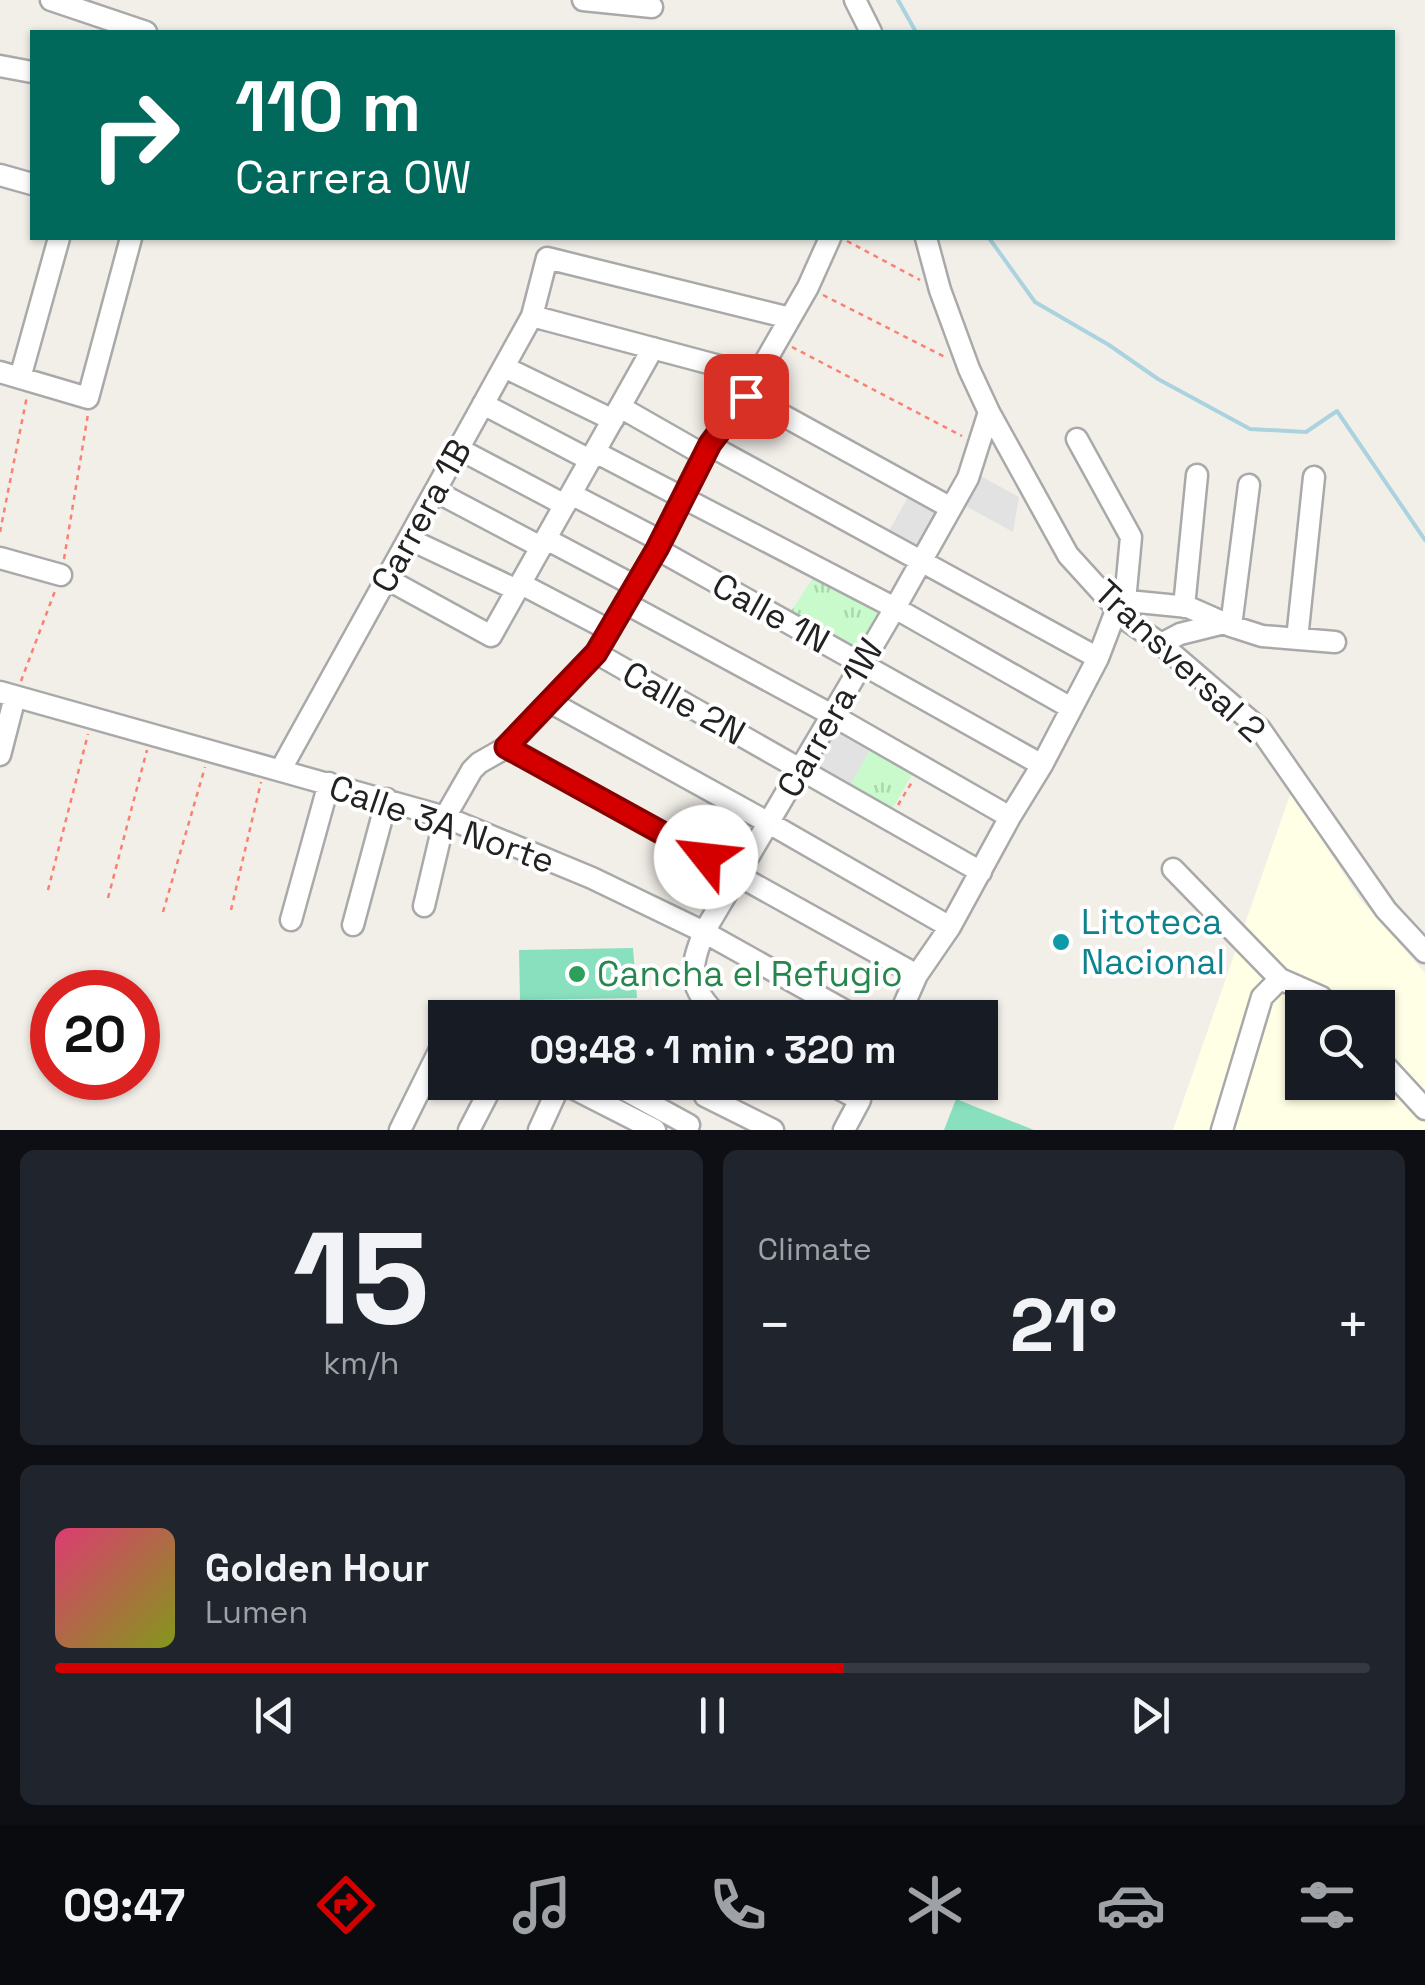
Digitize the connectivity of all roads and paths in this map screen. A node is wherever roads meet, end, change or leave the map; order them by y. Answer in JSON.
{"nodes":[{"id":1,"x":51,"y":0,"type":"edge"},
{"id":2,"x":583,"y":0,"type":"edge"},
{"id":3,"x":855,"y":0,"type":"edge"},
{"id":4,"x":652,"y":7,"type":"dead end"},
{"id":5,"x":140,"y":30,"type":"edge"},
{"id":6,"x":870,"y":30,"type":"edge"},
{"id":7,"x":0,"y":66,"type":"edge"},
{"id":8,"x":30,"y":72,"type":"edge"},
{"id":9,"x":0,"y":176,"type":"edge"},
{"id":10,"x":30,"y":184,"type":"edge"},
{"id":11,"x":58,"y":240,"type":"edge"},
{"id":12,"x":130,"y":240,"type":"edge"},
{"id":13,"x":829,"y":240,"type":"edge"},
{"id":14,"x":846,"y":240,"type":"edge"},
{"id":15,"x":927,"y":240,"type":"edge"},
{"id":16,"x":808,"y":288,"type":"junction"},
{"id":17,"x":940,"y":290,"type":"junction"},
{"id":18,"x":532,"y":316,"type":"junction"},
{"id":19,"x":790,"y":318,"type":"junction"},
{"id":20,"x":778,"y":339,"type":"junction"},
{"id":21,"x":653,"y":348,"type":"junction"},
{"id":22,"x":504,"y":366,"type":"junction"},
{"id":23,"x":969,"y":369,"type":"junction"},
{"id":24,"x":757,"y":376,"type":"junction"},
{"id":25,"x":17,"y":377,"type":"edge"},
{"id":26,"x":746,"y":396,"type":"junction"},
{"id":27,"x":88,"y":398,"type":"junction"},
{"id":28,"x":483,"y":404,"type":"junction"},
{"id":29,"x":989,"y":412,"type":"junction"},
{"id":30,"x":616,"y":414,"type":"junction"},
{"id":31,"x":1077,"y":439,"type":"dead end"},
{"id":32,"x":979,"y":445,"type":"junction"},
{"id":33,"x":459,"y":448,"type":"junction"},
{"id":34,"x":707,"y":450,"type":"junction"},
{"id":35,"x":593,"y":456,"type":"junction"},
{"id":36,"x":1196,"y":476,"type":"dead end"},
{"id":37,"x":1314,"y":477,"type":"dead end"},
{"id":38,"x":1249,"y":485,"type":"dead end"},
{"id":39,"x":435,"y":491,"type":"junction"},
{"id":40,"x":682,"y":497,"type":"junction"},
{"id":41,"x":568,"y":499,"type":"junction"},
{"id":42,"x":952,"y":508,"type":"junction"},
{"id":43,"x":0,"y":532,"type":"edge"},
{"id":44,"x":409,"y":539,"type":"junction"},
{"id":45,"x":544,"y":543,"type":"junction"},
{"id":46,"x":659,"y":545,"type":"junction"},
{"id":47,"x":0,"y":558,"type":"edge"},
{"id":48,"x":922,"y":561,"type":"junction"},
{"id":49,"x":61,"y":575,"type":"junction"},
{"id":50,"x":387,"y":579,"type":"junction"},
{"id":51,"x":519,"y":587,"type":"junction"},
{"id":52,"x":630,"y":594,"type":"junction"},
{"id":53,"x":1117,"y":603,"type":"junction"},
{"id":54,"x":1184,"y":607,"type":"junction"},
{"id":55,"x":895,"y":608,"type":"junction"},
{"id":56,"x":1228,"y":624,"type":"junction"},
{"id":57,"x":609,"y":630,"type":"junction"},
{"id":58,"x":1296,"y":639,"type":"junction"},
{"id":59,"x":1335,"y":642,"type":"dead end"},
{"id":60,"x":1161,"y":644,"type":"junction"},
{"id":61,"x":596,"y":653,"type":"junction"},
{"id":62,"x":1098,"y":658,"type":"junction"},
{"id":63,"x":861,"y":664,"type":"junction"},
{"id":64,"x":7,"y":694,"type":"edge"},
{"id":65,"x":550,"y":702,"type":"junction"},
{"id":66,"x":1071,"y":708,"type":"junction"},
{"id":67,"x":832,"y":715,"type":"junction"},
{"id":68,"x":92,"y":718,"type":"junction"},
{"id":69,"x":151,"y":734,"type":"junction"},
{"id":70,"x":506,"y":747,"type":"junction"},
{"id":71,"x":210,"y":752,"type":"junction"},
{"id":72,"x":0,"y":755,"type":"edge"},
{"id":73,"x":1042,"y":764,"type":"junction"},
{"id":74,"x":921,"y":766,"type":"junction"},
{"id":75,"x":273,"y":767,"type":"junction"},
{"id":76,"x":801,"y":768,"type":"junction"},
{"id":77,"x":329,"y":784,"type":"junction"},
{"id":78,"x":387,"y":799,"type":"junction"},
{"id":79,"x":1010,"y":816,"type":"junction"},
{"id":80,"x":446,"y":817,"type":"junction"},
{"id":81,"x":890,"y":819,"type":"junction"},
{"id":82,"x":769,"y":822,"type":"junction"},
{"id":83,"x":1173,"y":869,"type":"dead end"},
{"id":84,"x":981,"y":872,"type":"junction"},
{"id":85,"x":738,"y":876,"type":"junction"},
{"id":86,"x":48,"y":890,"type":"dead end"},
{"id":87,"x":108,"y":898,"type":"dead end"},
{"id":88,"x":424,"y":906,"type":"dead end"},
{"id":89,"x":232,"y":910,"type":"dead end"},
{"id":90,"x":163,"y":912,"type":"dead end"},
{"id":91,"x":291,"y":920,"type":"dead end"},
{"id":92,"x":353,"y":925,"type":"dead end"},
{"id":93,"x":950,"y":927,"type":"junction"},
{"id":94,"x":704,"y":932,"type":"junction"},
{"id":95,"x":1425,"y":952,"type":"edge"},
{"id":96,"x":916,"y":975,"type":"junction"},
{"id":97,"x":1280,"y":980,"type":"junction"},
{"id":98,"x":1304,"y":990,"type":"edge"},
{"id":99,"x":702,"y":1000,"type":"edge"},
{"id":100,"x":826,"y":1000,"type":"edge"},
{"id":101,"x":906,"y":1000,"type":"edge"},
{"id":102,"x":428,"y":1073,"type":"edge"},
{"id":103,"x":1395,"y":1076,"type":"edge"},
{"id":104,"x":485,"y":1100,"type":"edge"},
{"id":105,"x":553,"y":1100,"type":"edge"},
{"id":106,"x":585,"y":1100,"type":"edge"},
{"id":107,"x":642,"y":1100,"type":"edge"},
{"id":108,"x":702,"y":1100,"type":"edge"},
{"id":109,"x":725,"y":1100,"type":"edge"},
{"id":110,"x":860,"y":1100,"type":"edge"},
{"id":111,"x":1425,"y":1109,"type":"edge"},
{"id":112,"x":612,"y":1120,"type":"edge"},
{"id":113,"x":688,"y":1127,"type":"edge"},
{"id":114,"x":400,"y":1130,"type":"edge"},
{"id":115,"x":470,"y":1130,"type":"edge"},
{"id":116,"x":539,"y":1130,"type":"edge"},
{"id":117,"x":655,"y":1130,"type":"edge"},
{"id":118,"x":773,"y":1130,"type":"edge"},
{"id":119,"x":844,"y":1130,"type":"edge"},
{"id":120,"x":1222,"y":1130,"type":"edge"}],
"edges":[{"from":1,"to":5,"type":"street"},
{"from":2,"to":4,"type":"street"},
{"from":3,"to":6,"type":"street"},
{"from":7,"to":8,"type":"street"},
{"from":9,"to":10,"type":"street"},
{"from":11,"to":25,"type":"street"},
{"from":12,"to":27,"type":"street"},
{"from":13,"to":16,"type":"street"},
{"from":14,"to":17,"type":"path"},
{"from":15,"to":17,"type":"street","name":"Transversal 2"},
{"from":16,"to":19,"type":"street"},
{"from":16,"to":23,"type":"path"},
{"from":17,"to":23,"type":"street","name":"Transversal 2"},
{"from":18,"to":19,"type":"street","name":"Carrera 1B"},
{"from":18,"to":21,"type":"street"},
{"from":18,"to":22,"type":"street","name":"Carrera 1B"},
{"from":19,"to":20,"type":"street"},
{"from":20,"to":24,"type":"street"},
{"from":20,"to":32,"type":"path"},
{"from":21,"to":24,"type":"street"},
{"from":21,"to":30,"type":"street"},
{"from":22,"to":28,"type":"street","name":"Carrera 1B"},
{"from":22,"to":30,"type":"street"},
{"from":23,"to":29,"type":"street","name":"Transversal 2"},
{"from":24,"to":26,"type":"street"},
{"from":25,"to":27,"type":"street"},
{"from":25,"to":43,"type":"path"},
{"from":26,"to":34,"type":"street"},
{"from":26,"to":42,"type":"street"},
{"from":27,"to":49,"type":"path"},
{"from":28,"to":33,"type":"street","name":"Carrera 1B"},
{"from":28,"to":35,"type":"street"},
{"from":29,"to":32,"type":"street","name":"Carrera 1W"},
{"from":29,"to":53,"type":"street","name":"Transversal 2"},
{"from":30,"to":34,"type":"street"},
{"from":30,"to":35,"type":"street"},
{"from":31,"to":53,"type":"street"},
{"from":32,"to":42,"type":"street","name":"Carrera 1W"},
{"from":33,"to":39,"type":"street","name":"Carrera 1B"},
{"from":33,"to":41,"type":"street","name":"Calle 1N"},
{"from":34,"to":40,"type":"street"},
{"from":34,"to":48,"type":"street"},
{"from":35,"to":40,"type":"street"},
{"from":35,"to":41,"type":"street"},
{"from":36,"to":54,"type":"street"},
{"from":37,"to":58,"type":"street"},
{"from":38,"to":56,"type":"street"},
{"from":39,"to":44,"type":"street","name":"Carrera 1B"},
{"from":39,"to":45,"type":"street"},
{"from":40,"to":46,"type":"street"},
{"from":40,"to":55,"type":"street"},
{"from":41,"to":45,"type":"street"},
{"from":41,"to":46,"type":"street","name":"Calle 1N"},
{"from":42,"to":48,"type":"street","name":"Carrera 1W"},
{"from":44,"to":50,"type":"street","name":"Carrera 1B"},
{"from":44,"to":51,"type":"street"},
{"from":45,"to":51,"type":"street"},
{"from":45,"to":52,"type":"street"},
{"from":46,"to":52,"type":"street"},
{"from":46,"to":63,"type":"street","name":"Calle 1N"},
{"from":47,"to":49,"type":"street"},
{"from":48,"to":55,"type":"street","name":"Carrera 1W"},
{"from":48,"to":62,"type":"street"},
{"from":49,"to":64,"type":"path"},
{"from":50,"to":51,"type":"street"},
{"from":50,"to":75,"type":"street","name":"Carrera 1B"},
{"from":51,"to":57,"type":"street"},
{"from":52,"to":57,"type":"street"},
{"from":52,"to":67,"type":"street"},
{"from":53,"to":54,"type":"street"},
{"from":53,"to":60,"type":"street","name":"Transversal 2"},
{"from":53,"to":62,"type":"street"},
{"from":54,"to":56,"type":"street"},
{"from":55,"to":63,"type":"street","name":"Carrera 1W"},
{"from":55,"to":66,"type":"street"},
{"from":56,"to":58,"type":"street"},
{"from":56,"to":60,"type":"street"},
{"from":57,"to":61,"type":"street"},
{"from":58,"to":59,"type":"street"},
{"from":60,"to":95,"type":"street","name":"Transversal 2"},
{"from":61,"to":65,"type":"street"},
{"from":61,"to":76,"type":"street","name":"Calle 2N"},
{"from":62,"to":66,"type":"street"},
{"from":63,"to":67,"type":"street","name":"Carrera 1W"},
{"from":63,"to":73,"type":"street","name":"Calle 1N"},
{"from":64,"to":68,"type":"street","name":"Calle 3A Norte"},
{"from":64,"to":72,"type":"street"},
{"from":65,"to":70,"type":"street"},
{"from":65,"to":82,"type":"street"},
{"from":66,"to":73,"type":"street"},
{"from":67,"to":74,"type":"street"},
{"from":67,"to":76,"type":"street","name":"Carrera 1W"},
{"from":68,"to":69,"type":"street","name":"Calle 3A Norte"},
{"from":68,"to":86,"type":"path"},
{"from":69,"to":71,"type":"street","name":"Calle 3A Norte"},
{"from":69,"to":87,"type":"path"},
{"from":70,"to":80,"type":"street"},
{"from":70,"to":85,"type":"street"},
{"from":71,"to":75,"type":"street","name":"Calle 3A Norte"},
{"from":71,"to":90,"type":"path"},
{"from":73,"to":79,"type":"street"},
{"from":74,"to":79,"type":"street"},
{"from":74,"to":81,"type":"path"},
{"from":75,"to":77,"type":"street","name":"Calle 3A Norte"},
{"from":75,"to":89,"type":"path"},
{"from":76,"to":81,"type":"street","name":"Calle 2N"},
{"from":76,"to":82,"type":"street","name":"Carrera 1W"},
{"from":77,"to":78,"type":"street","name":"Calle 3A Norte"},
{"from":77,"to":91,"type":"street"},
{"from":78,"to":80,"type":"street","name":"Calle 3A Norte"},
{"from":78,"to":92,"type":"street"},
{"from":79,"to":84,"type":"street"},
{"from":80,"to":88,"type":"street"},
{"from":80,"to":94,"type":"street","name":"Calle 3A Norte"},
{"from":81,"to":84,"type":"street","name":"Calle 2N"},
{"from":82,"to":85,"type":"street","name":"Carrera 1W"},
{"from":82,"to":93,"type":"street"},
{"from":83,"to":97,"type":"street"},
{"from":84,"to":93,"type":"street"},
{"from":85,"to":94,"type":"street","name":"Carrera 1W"},
{"from":85,"to":96,"type":"street"},
{"from":93,"to":96,"type":"street"},
{"from":94,"to":99,"type":"street","name":"Carrera 1W"},
{"from":94,"to":100,"type":"street","name":"Calle 3A Norte"},
{"from":96,"to":101,"type":"street"},
{"from":97,"to":98,"type":"street"},
{"from":97,"to":120,"type":"street"},
{"from":102,"to":114,"type":"street"},
{"from":103,"to":111,"type":"street"},
{"from":104,"to":115,"type":"street"},
{"from":105,"to":116,"type":"street"},
{"from":106,"to":112,"type":"street"},
{"from":107,"to":113,"type":"street"},
{"from":108,"to":113,"type":"street"},
{"from":109,"to":118,"type":"street"},
{"from":110,"to":119,"type":"street"},
{"from":112,"to":117,"type":"street"}]}
